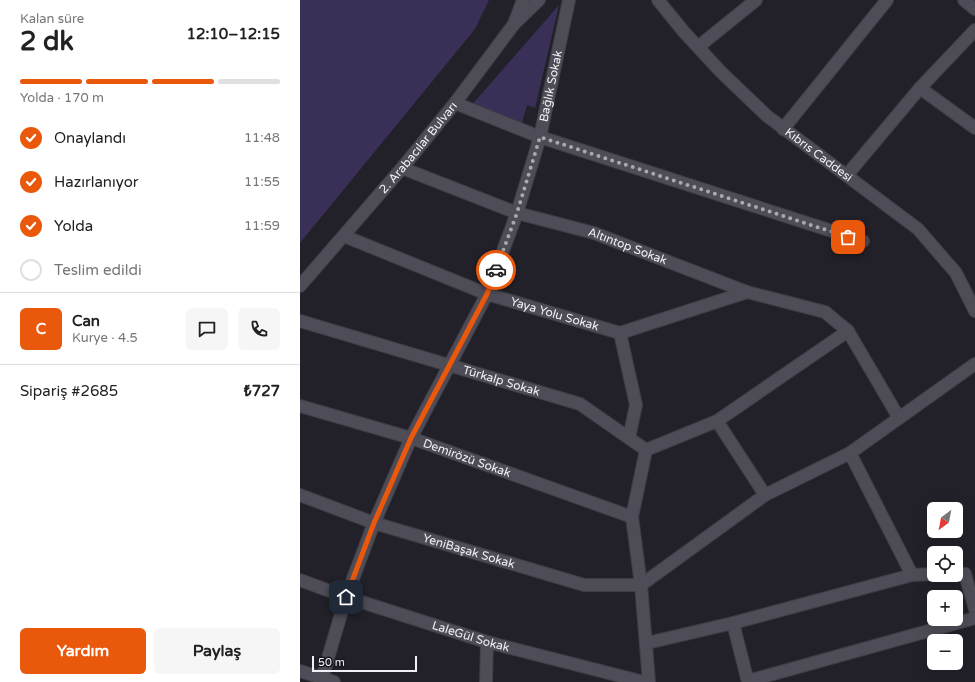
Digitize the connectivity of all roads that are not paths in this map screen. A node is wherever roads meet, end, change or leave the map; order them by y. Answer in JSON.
{"nodes":[{"id":1,"x":523,"y":0,"type":"edge"},
{"id":2,"x":539,"y":0,"type":"edge"},
{"id":3,"x":569,"y":0,"type":"edge"},
{"id":4,"x":658,"y":0,"type":"edge"},
{"id":5,"x":756,"y":0,"type":"edge"},
{"id":6,"x":888,"y":0,"type":"edge"},
{"id":7,"x":964,"y":0,"type":"edge"},
{"id":8,"x":975,"y":9,"type":"edge"},
{"id":9,"x":514,"y":24,"type":"junction"},
{"id":10,"x":975,"y":30,"type":"edge"},
{"id":11,"x":698,"y":47,"type":"junction"},
{"id":12,"x":920,"y":88,"type":"junction"},
{"id":13,"x":455,"y":103,"type":"junction"},
{"id":14,"x":783,"y":128,"type":"junction"},
{"id":15,"x":975,"y":128,"type":"edge"},
{"id":16,"x":540,"y":137,"type":"junction"},
{"id":17,"x":402,"y":168,"type":"junction"},
{"id":18,"x":847,"y":175,"type":"junction"},
{"id":19,"x":517,"y":213,"type":"junction"},
{"id":20,"x":344,"y":236,"type":"junction"},
{"id":21,"x":863,"y":241,"type":"dead end"},
{"id":22,"x":300,"y":286,"type":"edge"},
{"id":23,"x":747,"y":292,"type":"junction"},
{"id":24,"x":487,"y":294,"type":"junction"},
{"id":25,"x":975,"y":311,"type":"edge"},
{"id":26,"x":300,"y":321,"type":"edge"},
{"id":27,"x":848,"y":331,"type":"junction"},
{"id":28,"x":620,"y":333,"type":"junction"},
{"id":29,"x":975,"y":364,"type":"edge"},
{"id":30,"x":448,"y":366,"type":"junction"},
{"id":31,"x":300,"y":406,"type":"edge"},
{"id":32,"x":900,"y":418,"type":"junction"},
{"id":33,"x":717,"y":421,"type":"junction"},
{"id":34,"x":411,"y":438,"type":"junction"},
{"id":35,"x":629,"y":438,"type":"junction"},
{"id":36,"x":646,"y":450,"type":"junction"},
{"id":37,"x":850,"y":453,"type":"junction"},
{"id":38,"x":300,"y":495,"type":"edge"},
{"id":39,"x":765,"y":495,"type":"junction"},
{"id":40,"x":632,"y":517,"type":"junction"},
{"id":41,"x":374,"y":523,"type":"junction"},
{"id":42,"x":966,"y":573,"type":"edge"},
{"id":43,"x":927,"y":574,"type":"edge"},
{"id":44,"x":912,"y":575,"type":"junction"},
{"id":45,"x":300,"y":580,"type":"edge"},
{"id":46,"x":642,"y":585,"type":"junction"},
{"id":47,"x":346,"y":597,"type":"junction"},
{"id":48,"x":975,"y":609,"type":"edge"},
{"id":49,"x":975,"y":618,"type":"edge"},
{"id":50,"x":733,"y":623,"type":"junction"},
{"id":51,"x":487,"y":642,"type":"junction"},
{"id":52,"x":647,"y":643,"type":"junction"},
{"id":53,"x":300,"y":671,"type":"edge"},
{"id":54,"x":326,"y":681,"type":"edge"},
{"id":55,"x":486,"y":682,"type":"edge"},
{"id":56,"x":644,"y":682,"type":"edge"},
{"id":57,"x":650,"y":682,"type":"edge"},
{"id":58,"x":748,"y":682,"type":"edge"}],
"edges":[{"from":1,"to":9,"type":"street","name":"2. Arabacılar Bulvarı"},
{"from":2,"to":9,"type":"street"},
{"from":3,"to":16,"type":"street","name":"Bağlık Sokak"},
{"from":4,"to":11,"type":"street","name":"Kıbrıs Caddesi"},
{"from":5,"to":11,"type":"street"},
{"from":6,"to":14,"type":"street"},
{"from":7,"to":8,"type":"street"},
{"from":9,"to":13,"type":"street","name":"2. Arabacılar Bulvarı"},
{"from":10,"to":12,"type":"street"},
{"from":11,"to":14,"type":"street","name":"Kıbrıs Caddesi"},
{"from":12,"to":15,"type":"street"},
{"from":12,"to":18,"type":"street"},
{"from":13,"to":16,"type":"street"},
{"from":13,"to":17,"type":"street","name":"2. Arabacılar Bulvarı"},
{"from":14,"to":18,"type":"street","name":"Kıbrıs Caddesi"},
{"from":16,"to":19,"type":"street","name":"Bağlık Sokak"},
{"from":16,"to":21,"type":"street"},
{"from":17,"to":19,"type":"street","name":"Altıntop Sokak"},
{"from":17,"to":20,"type":"street","name":"2. Arabacılar Bulvarı"},
{"from":18,"to":25,"type":"street","name":"Kıbrıs Caddesi"},
{"from":19,"to":23,"type":"street","name":"Altıntop Sokak"},
{"from":19,"to":24,"type":"street","name":"Bağlık Sokak"},
{"from":20,"to":22,"type":"street","name":"2. Arabacılar Bulvarı"},
{"from":20,"to":24,"type":"street","name":"Yaya Yolu Sokak"},
{"from":23,"to":27,"type":"street","name":"Altıntop Sokak"},
{"from":23,"to":28,"type":"street"},
{"from":24,"to":28,"type":"street","name":"Yaya Yolu Sokak"},
{"from":24,"to":30,"type":"street","name":"Bağlık Sokak"},
{"from":26,"to":30,"type":"street","name":"Türkalp Sokak"},
{"from":27,"to":32,"type":"street","name":"Altıntop Sokak"},
{"from":27,"to":33,"type":"street"},
{"from":28,"to":35,"type":"street"},
{"from":29,"to":32,"type":"street"},
{"from":30,"to":34,"type":"street","name":"Bağlık Sokak"},
{"from":30,"to":35,"type":"street","name":"Türkalp Sokak"},
{"from":31,"to":34,"type":"street","name":"Demirözü Sokak"},
{"from":32,"to":37,"type":"street"},
{"from":33,"to":36,"type":"street"},
{"from":33,"to":39,"type":"street"},
{"from":34,"to":40,"type":"street","name":"Demirözü Sokak"},
{"from":34,"to":41,"type":"street","name":"Bağlık Sokak"},
{"from":35,"to":36,"type":"street","name":"Türkalp Sokak"},
{"from":36,"to":40,"type":"street"},
{"from":37,"to":39,"type":"street"},
{"from":37,"to":44,"type":"street"},
{"from":38,"to":41,"type":"street","name":"YeniBaşak Sokak"},
{"from":39,"to":46,"type":"street"},
{"from":40,"to":46,"type":"street"},
{"from":41,"to":46,"type":"street","name":"YeniBaşak Sokak"},
{"from":41,"to":47,"type":"street","name":"Bağlık Sokak"},
{"from":42,"to":48,"type":"street"},
{"from":43,"to":44,"type":"street"},
{"from":44,"to":50,"type":"street"},
{"from":45,"to":47,"type":"street","name":"LaleGül Sokak"},
{"from":46,"to":52,"type":"street"},
{"from":47,"to":51,"type":"street","name":"LaleGül Sokak"},
{"from":47,"to":54,"type":"street","name":"Bağlık Sokak"},
{"from":49,"to":58,"type":"street"},
{"from":50,"to":52,"type":"street"},
{"from":50,"to":58,"type":"street"},
{"from":51,"to":55,"type":"street"},
{"from":51,"to":56,"type":"street","name":"LaleGül Sokak"},
{"from":52,"to":57,"type":"street"},
{"from":53,"to":54,"type":"street"}]}
